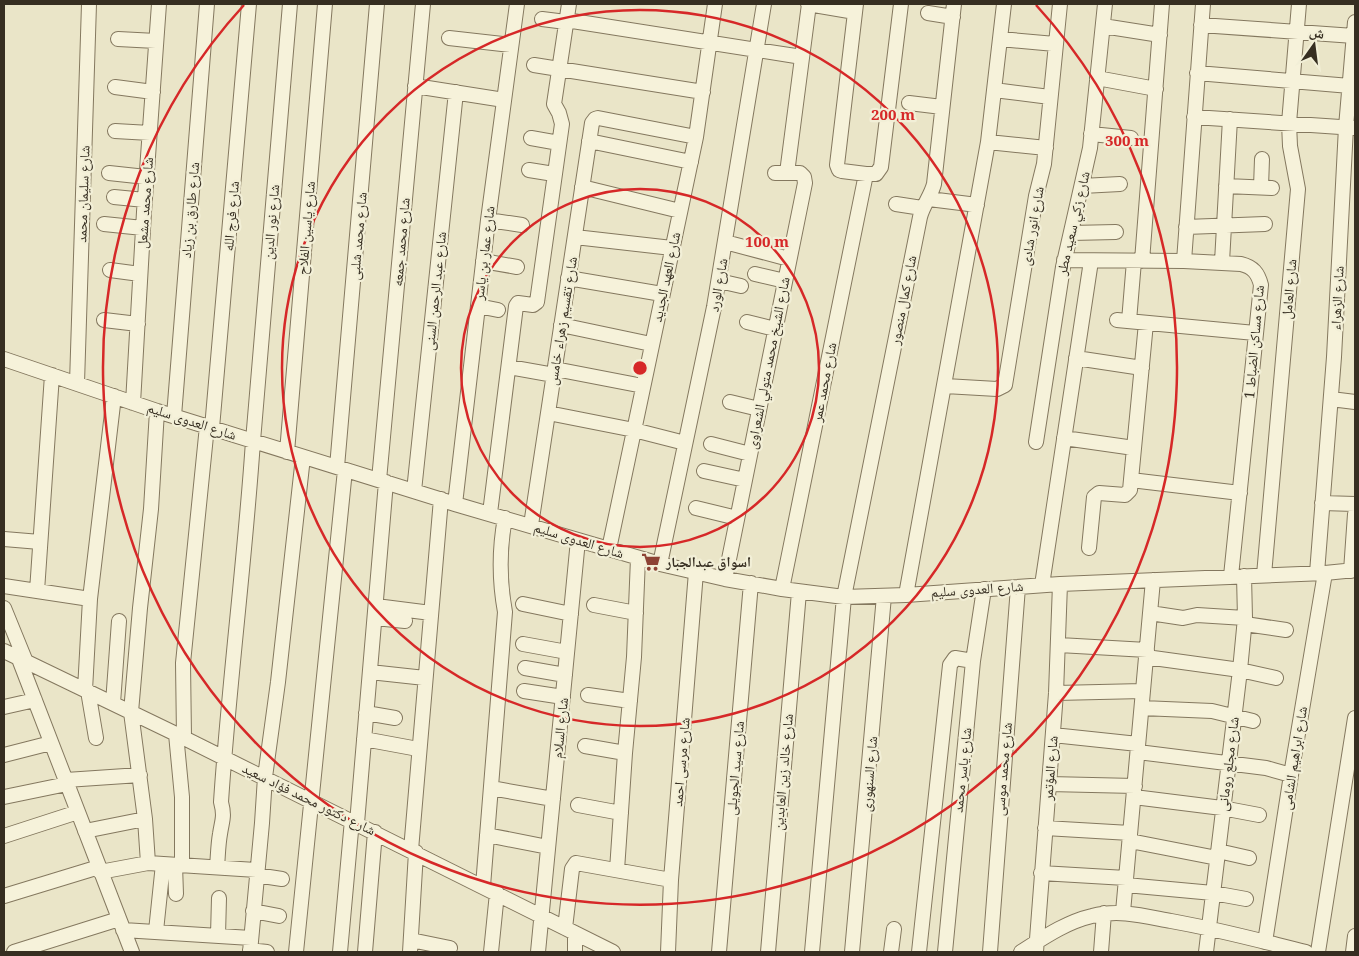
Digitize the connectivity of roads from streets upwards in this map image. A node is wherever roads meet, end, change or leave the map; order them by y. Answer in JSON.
{"nodes":[{"id":1,"x":89,"y":4,"type":"edge"},
{"id":2,"x":159,"y":4,"type":"edge"},
{"id":3,"x":206,"y":4,"type":"edge"},
{"id":4,"x":249,"y":4,"type":"edge"},
{"id":5,"x":290,"y":4,"type":"edge"},
{"id":6,"x":325,"y":4,"type":"edge"},
{"id":7,"x":377,"y":4,"type":"edge"},
{"id":8,"x":423,"y":4,"type":"edge"},
{"id":9,"x":517,"y":4,"type":"edge"},
{"id":10,"x":569,"y":4,"type":"edge"},
{"id":11,"x":715,"y":4,"type":"edge"},
{"id":12,"x":764,"y":4,"type":"edge"},
{"id":13,"x":808,"y":4,"type":"edge"},
{"id":14,"x":901,"y":4,"type":"edge"},
{"id":15,"x":1004,"y":4,"type":"edge"},
{"id":16,"x":1060,"y":4,"type":"edge"},
{"id":17,"x":1105,"y":4,"type":"edge"},
{"id":18,"x":1162,"y":4,"type":"edge"},
{"id":19,"x":1203,"y":4,"type":"edge"},
{"id":20,"x":1299,"y":4,"type":"edge"},
{"id":21,"x":855,"y":8,"type":"edge"},
{"id":22,"x":954,"y":10,"type":"edge"},
{"id":23,"x":928,"y":13,"type":"dead end"},
{"id":24,"x":542,"y":18,"type":"dead end"},
{"id":25,"x":566,"y":21,"type":"junction"},
{"id":26,"x":1201,"y":25,"type":"junction"},
{"id":27,"x":1102,"y":26,"type":"junction"},
{"id":28,"x":1355,"y":29,"type":"edge"},
{"id":29,"x":1297,"y":32,"type":"junction"},
{"id":30,"x":1160,"y":35,"type":"junction"},
{"id":31,"x":449,"y":38,"type":"dead end"},
{"id":32,"x":118,"y":39,"type":"dead end"},
{"id":33,"x":1000,"y":39,"type":"junction"},
{"id":34,"x":156,"y":41,"type":"junction"},
{"id":35,"x":709,"y":42,"type":"junction"},
{"id":36,"x":1056,"y":44,"type":"junction"},
{"id":37,"x":511,"y":45,"type":"junction"},
{"id":38,"x":757,"y":50,"type":"junction"},
{"id":39,"x":802,"y":58,"type":"junction"},
{"id":40,"x":534,"y":65,"type":"dead end"},
{"id":41,"x":559,"y":70,"type":"junction"},
{"id":42,"x":1197,"y":73,"type":"junction"},
{"id":43,"x":1097,"y":78,"type":"junction"},
{"id":44,"x":1293,"y":81,"type":"junction"},
{"id":45,"x":415,"y":86,"type":"junction"},
{"id":46,"x":1350,"y":86,"type":"junction"},
{"id":47,"x":115,"y":87,"type":"dead end"},
{"id":48,"x":1156,"y":89,"type":"junction"},
{"id":49,"x":994,"y":90,"type":"junction"},
{"id":50,"x":152,"y":92,"type":"junction"},
{"id":51,"x":456,"y":92,"type":"junction"},
{"id":52,"x":703,"y":92,"type":"junction"},
{"id":53,"x":1050,"y":97,"type":"junction"},
{"id":54,"x":504,"y":100,"type":"junction"},
{"id":55,"x":909,"y":103,"type":"dead end"},
{"id":56,"x":942,"y":107,"type":"junction"},
{"id":57,"x":1194,"y":117,"type":"junction"},
{"id":58,"x":1230,"y":119,"type":"junction"},
{"id":59,"x":1289,"y":123,"type":"junction"},
{"id":60,"x":1351,"y":127,"type":"edge"},
{"id":61,"x":115,"y":131,"type":"dead end"},
{"id":62,"x":150,"y":133,"type":"junction"},
{"id":63,"x":1091,"y":134,"type":"junction"},
{"id":64,"x":696,"y":137,"type":"junction"},
{"id":65,"x":531,"y":138,"type":"dead end"},
{"id":66,"x":1130,"y":138,"type":"dead end"},
{"id":67,"x":589,"y":141,"type":"junction"},
{"id":68,"x":988,"y":142,"type":"junction"},
{"id":69,"x":559,"y":143,"type":"junction"},
{"id":70,"x":1046,"y":148,"type":"junction"},
{"id":71,"x":1262,"y":159,"type":"dead end"},
{"id":72,"x":691,"y":162,"type":"junction"},
{"id":73,"x":528,"y":170,"type":"dead end"},
{"id":74,"x":109,"y":173,"type":"dead end"},
{"id":75,"x":554,"y":174,"type":"junction"},
{"id":76,"x":866,"y":174,"type":"junction"},
{"id":77,"x":146,"y":177,"type":"junction"},
{"id":78,"x":1120,"y":184,"type":"dead end"},
{"id":79,"x":1082,"y":186,"type":"junction"},
{"id":80,"x":1226,"y":186,"type":"junction"},
{"id":81,"x":582,"y":187,"type":"junction"},
{"id":82,"x":114,"y":197,"type":"dead end"},
{"id":83,"x":145,"y":200,"type":"junction"},
{"id":84,"x":896,"y":204,"type":"dead end"},
{"id":85,"x":925,"y":204,"type":"junction"},
{"id":86,"x":977,"y":205,"type":"junction"},
{"id":87,"x":680,"y":211,"type":"junction"},
{"id":88,"x":488,"y":220,"type":"junction"},
{"id":89,"x":104,"y":224,"type":"dead end"},
{"id":90,"x":1265,"y":224,"type":"dead end"},
{"id":91,"x":522,"y":225,"type":"dead end"},
{"id":92,"x":1224,"y":226,"type":"junction"},
{"id":93,"x":1186,"y":227,"type":"junction"},
{"id":94,"x":143,"y":228,"type":"junction"},
{"id":95,"x":1116,"y":232,"type":"dead end"},
{"id":96,"x":1071,"y":233,"type":"junction"},
{"id":97,"x":574,"y":237,"type":"junction"},
{"id":98,"x":726,"y":242,"type":"junction"},
{"id":99,"x":672,"y":248,"type":"junction"},
{"id":100,"x":789,"y":259,"type":"junction"},
{"id":101,"x":1064,"y":260,"type":"junction"},
{"id":102,"x":483,"y":261,"type":"junction"},
{"id":103,"x":1090,"y":261,"type":"junction"},
{"id":104,"x":1138,"y":261,"type":"junction"},
{"id":105,"x":1184,"y":261,"type":"junction"},
{"id":106,"x":1222,"y":262,"type":"junction"},
{"id":107,"x":517,"y":268,"type":"dead end"},
{"id":108,"x":110,"y":270,"type":"dead end"},
{"id":109,"x":140,"y":274,"type":"junction"},
{"id":110,"x":755,"y":274,"type":"dead end"},
{"id":111,"x":568,"y":278,"type":"junction"},
{"id":112,"x":719,"y":281,"type":"junction"},
{"id":113,"x":785,"y":281,"type":"junction"},
{"id":114,"x":741,"y":286,"type":"dead end"},
{"id":115,"x":662,"y":294,"type":"junction"},
{"id":116,"x":478,"y":306,"type":"junction"},
{"id":117,"x":498,"y":310,"type":"dead end"},
{"id":118,"x":104,"y":320,"type":"dead end"},
{"id":119,"x":747,"y":322,"type":"dead end"},
{"id":120,"x":1146,"y":323,"type":"junction"},
{"id":121,"x":138,"y":324,"type":"junction"},
{"id":122,"x":562,"y":325,"type":"junction"},
{"id":123,"x":775,"y":329,"type":"junction"},
{"id":124,"x":1255,"y":333,"type":"junction"},
{"id":125,"x":652,"y":344,"type":"junction"},
{"id":126,"x":1076,"y":358,"type":"junction"},
{"id":127,"x":4,"y":359,"type":"edge"},
{"id":128,"x":509,"y":367,"type":"junction"},
{"id":129,"x":1142,"y":368,"type":"junction"},
{"id":130,"x":554,"y":372,"type":"junction"},
{"id":131,"x":52,"y":375,"type":"junction"},
{"id":132,"x":77,"y":383,"type":"junction"},
{"id":133,"x":643,"y":386,"type":"junction"},
{"id":134,"x":944,"y":386,"type":"junction"},
{"id":135,"x":114,"y":396,"type":"junction"},
{"id":136,"x":1331,"y":399,"type":"junction"},
{"id":137,"x":730,"y":402,"type":"dead end"},
{"id":138,"x":1355,"y":402,"type":"edge"},
{"id":139,"x":133,"y":403,"type":"junction"},
{"id":140,"x":759,"y":409,"type":"junction"},
{"id":141,"x":157,"y":410,"type":"junction"},
{"id":142,"x":548,"y":413,"type":"junction"},
{"id":143,"x":174,"y":416,"type":"junction"},
{"id":144,"x":210,"y":427,"type":"junction"},
{"id":145,"x":634,"y":430,"type":"junction"},
{"id":146,"x":1064,"y":438,"type":"junction"},
{"id":147,"x":253,"y":441,"type":"junction"},
{"id":148,"x":1036,"y":442,"type":"dead end"},
{"id":149,"x":686,"y":443,"type":"junction"},
{"id":150,"x":711,"y":444,"type":"dead end"},
{"id":151,"x":1134,"y":448,"type":"junction"},
{"id":152,"x":287,"y":452,"type":"junction"},
{"id":153,"x":750,"y":454,"type":"junction"},
{"id":154,"x":303,"y":457,"type":"junction"},
{"id":155,"x":341,"y":468,"type":"junction"},
{"id":156,"x":704,"y":471,"type":"dead end"},
{"id":157,"x":745,"y":480,"type":"junction"},
{"id":158,"x":1131,"y":480,"type":"junction"},
{"id":159,"x":382,"y":481,"type":"junction"},
{"id":160,"x":414,"y":491,"type":"junction"},
{"id":161,"x":1240,"y":493,"type":"junction"},
{"id":162,"x":441,"y":499,"type":"junction"},
{"id":163,"x":1322,"y":503,"type":"junction"},
{"id":164,"x":455,"y":504,"type":"junction"},
{"id":165,"x":1355,"y":504,"type":"edge"},
{"id":166,"x":696,"y":508,"type":"dead end"},
{"id":167,"x":490,"y":513,"type":"junction"},
{"id":168,"x":1355,"y":514,"type":"edge"},
{"id":169,"x":505,"y":518,"type":"junction"},
{"id":170,"x":737,"y":518,"type":"junction"},
{"id":171,"x":531,"y":525,"type":"junction"},
{"id":172,"x":4,"y":539,"type":"edge"},
{"id":173,"x":578,"y":540,"type":"junction"},
{"id":174,"x":40,"y":542,"type":"junction"},
{"id":175,"x":1090,"y":548,"type":"dead end"},
{"id":176,"x":609,"y":549,"type":"junction"},
{"id":177,"x":638,"y":558,"type":"junction"},
{"id":178,"x":660,"y":564,"type":"junction"},
{"id":179,"x":1353,"y":571,"type":"edge"},
{"id":180,"x":696,"y":572,"type":"junction"},
{"id":181,"x":1321,"y":573,"type":"junction"},
{"id":182,"x":1264,"y":574,"type":"junction"},
{"id":183,"x":1238,"y":576,"type":"junction"},
{"id":184,"x":725,"y":579,"type":"junction"},
{"id":185,"x":1153,"y":580,"type":"junction"},
{"id":186,"x":751,"y":583,"type":"junction"},
{"id":187,"x":1060,"y":584,"type":"junction"},
{"id":188,"x":1042,"y":585,"type":"junction"},
{"id":189,"x":4,"y":586,"type":"edge"},
{"id":190,"x":1018,"y":586,"type":"junction"},
{"id":191,"x":782,"y":589,"type":"junction"},
{"id":192,"x":984,"y":589,"type":"junction"},
{"id":193,"x":38,"y":591,"type":"junction"},
{"id":194,"x":799,"y":592,"type":"junction"},
{"id":195,"x":906,"y":595,"type":"junction"},
{"id":196,"x":884,"y":596,"type":"junction"},
{"id":197,"x":844,"y":597,"type":"junction"},
{"id":198,"x":90,"y":599,"type":"junction"},
{"id":199,"x":522,"y":604,"type":"dead end"},
{"id":200,"x":594,"y":605,"type":"dead end"},
{"id":201,"x":4,"y":608,"type":"edge"},
{"id":202,"x":375,"y":612,"type":"junction"},
{"id":203,"x":431,"y":613,"type":"junction"},
{"id":204,"x":636,"y":613,"type":"junction"},
{"id":205,"x":1150,"y":613,"type":"junction"},
{"id":206,"x":571,"y":614,"type":"junction"},
{"id":207,"x":119,"y":621,"type":"dead end"},
{"id":208,"x":405,"y":621,"type":"dead end"},
{"id":209,"x":1245,"y":621,"type":"junction"},
{"id":210,"x":1286,"y":630,"type":"dead end"},
{"id":211,"x":523,"y":644,"type":"dead end"},
{"id":212,"x":1059,"y":645,"type":"junction"},
{"id":213,"x":567,"y":652,"type":"junction"},
{"id":214,"x":1147,"y":653,"type":"junction"},
{"id":215,"x":13,"y":657,"type":"edge"},
{"id":216,"x":973,"y":661,"type":"junction"},
{"id":217,"x":524,"y":668,"type":"dead end"},
{"id":218,"x":1240,"y":670,"type":"junction"},
{"id":219,"x":370,"y":672,"type":"junction"},
{"id":220,"x":565,"y":675,"type":"junction"},
{"id":221,"x":425,"y":678,"type":"junction"},
{"id":222,"x":1276,"y":678,"type":"dead end"},
{"id":223,"x":86,"y":691,"type":"junction"},
{"id":224,"x":524,"y":691,"type":"dead end"},
{"id":225,"x":1143,"y":691,"type":"junction"},
{"id":226,"x":1056,"y":693,"type":"junction"},
{"id":227,"x":588,"y":695,"type":"dead end"},
{"id":228,"x":563,"y":697,"type":"junction"},
{"id":229,"x":35,"y":700,"type":"junction"},
{"id":230,"x":630,"y":701,"type":"junction"},
{"id":231,"x":113,"y":703,"type":"junction"},
{"id":232,"x":4,"y":707,"type":"edge"},
{"id":233,"x":1142,"y":708,"type":"junction"},
{"id":234,"x":131,"y":712,"type":"junction"},
{"id":235,"x":366,"y":713,"type":"junction"},
{"id":236,"x":1234,"y":717,"type":"junction"},
{"id":237,"x":395,"y":718,"type":"dead end"},
{"id":238,"x":1355,"y":718,"type":"edge"},
{"id":239,"x":1253,"y":721,"type":"dead end"},
{"id":240,"x":180,"y":735,"type":"junction"},
{"id":241,"x":1053,"y":736,"type":"junction"},
{"id":242,"x":96,"y":738,"type":"dead end"},
{"id":243,"x":364,"y":739,"type":"junction"},
{"id":244,"x":52,"y":743,"type":"junction"},
{"id":245,"x":585,"y":746,"type":"dead end"},
{"id":246,"x":1138,"y":748,"type":"junction"},
{"id":247,"x":418,"y":749,"type":"junction"},
{"id":248,"x":625,"y":753,"type":"junction"},
{"id":249,"x":4,"y":755,"type":"edge"},
{"id":250,"x":224,"y":757,"type":"junction"},
{"id":251,"x":1228,"y":763,"type":"junction"},
{"id":252,"x":140,"y":775,"type":"junction"},
{"id":253,"x":1291,"y":775,"type":"junction"},
{"id":254,"x":265,"y":777,"type":"junction"},
{"id":255,"x":66,"y":782,"type":"junction"},
{"id":256,"x":1048,"y":784,"type":"junction"},
{"id":257,"x":491,"y":788,"type":"junction"},
{"id":258,"x":1134,"y":792,"type":"junction"},
{"id":259,"x":4,"y":797,"type":"edge"},
{"id":260,"x":553,"y":799,"type":"junction"},
{"id":261,"x":311,"y":800,"type":"junction"},
{"id":262,"x":578,"y":805,"type":"dead end"},
{"id":263,"x":1222,"y":808,"type":"junction"},
{"id":264,"x":78,"y":812,"type":"junction"},
{"id":265,"x":621,"y":813,"type":"junction"},
{"id":266,"x":1259,"y":815,"type":"dead end"},
{"id":267,"x":145,"y":819,"type":"junction"},
{"id":268,"x":354,"y":822,"type":"junction"},
{"id":269,"x":1045,"y":828,"type":"junction"},
{"id":270,"x":85,"y":832,"type":"junction"},
{"id":271,"x":376,"y":832,"type":"junction"},
{"id":272,"x":487,"y":835,"type":"junction"},
{"id":273,"x":4,"y":836,"type":"edge"},
{"id":274,"x":1130,"y":837,"type":"junction"},
{"id":275,"x":548,"y":846,"type":"junction"},
{"id":276,"x":414,"y":851,"type":"junction"},
{"id":277,"x":1217,"y":854,"type":"junction"},
{"id":278,"x":1249,"y":858,"type":"dead end"},
{"id":279,"x":148,"y":863,"type":"junction"},
{"id":280,"x":173,"y":864,"type":"junction"},
{"id":281,"x":218,"y":866,"type":"junction"},
{"id":282,"x":99,"y":869,"type":"junction"},
{"id":283,"x":617,"y":870,"type":"junction"},
{"id":284,"x":256,"y":873,"type":"junction"},
{"id":285,"x":1041,"y":873,"type":"junction"},
{"id":286,"x":282,"y":878,"type":"dead end"},
{"id":287,"x":671,"y":880,"type":"junction"},
{"id":288,"x":1126,"y":882,"type":"junction"},
{"id":289,"x":483,"y":886,"type":"junction"},
{"id":290,"x":497,"y":893,"type":"junction"},
{"id":291,"x":1213,"y":893,"type":"junction"},
{"id":292,"x":176,"y":894,"type":"dead end"},
{"id":293,"x":4,"y":896,"type":"edge"},
{"id":294,"x":219,"y":898,"type":"dead end"},
{"id":295,"x":1246,"y":899,"type":"dead end"},
{"id":296,"x":253,"y":911,"type":"junction"},
{"id":297,"x":1124,"y":912,"type":"junction"},
{"id":298,"x":1104,"y":913,"type":"junction"},
{"id":299,"x":279,"y":916,"type":"dead end"},
{"id":300,"x":542,"y":916,"type":"junction"},
{"id":301,"x":121,"y":924,"type":"junction"},
{"id":302,"x":1209,"y":928,"type":"junction"},
{"id":303,"x":894,"y":929,"type":"dead end"},
{"id":304,"x":570,"y":930,"type":"junction"},
{"id":305,"x":156,"y":931,"type":"junction"},
{"id":306,"x":218,"y":935,"type":"junction"},
{"id":307,"x":1355,"y":936,"type":"edge"},
{"id":308,"x":1265,"y":942,"type":"junction"},
{"id":309,"x":411,"y":946,"type":"edge"},
{"id":310,"x":250,"y":947,"type":"edge"},
{"id":311,"x":1036,"y":947,"type":"edge"},
{"id":312,"x":450,"y":948,"type":"dead end"},
{"id":313,"x":1298,"y":951,"type":"edge"},
{"id":314,"x":14,"y":952,"type":"edge"},
{"id":315,"x":132,"y":952,"type":"edge"},
{"id":316,"x":267,"y":952,"type":"edge"},
{"id":317,"x":296,"y":952,"type":"edge"},
{"id":318,"x":340,"y":952,"type":"edge"},
{"id":319,"x":365,"y":952,"type":"edge"},
{"id":320,"x":491,"y":952,"type":"edge"},
{"id":321,"x":538,"y":952,"type":"edge"},
{"id":322,"x":575,"y":952,"type":"edge"},
{"id":323,"x":612,"y":952,"type":"edge"},
{"id":324,"x":668,"y":952,"type":"edge"},
{"id":325,"x":718,"y":952,"type":"edge"},
{"id":326,"x":768,"y":952,"type":"edge"},
{"id":327,"x":812,"y":952,"type":"edge"},
{"id":328,"x":852,"y":952,"type":"edge"},
{"id":329,"x":891,"y":952,"type":"edge"},
{"id":330,"x":919,"y":952,"type":"edge"},
{"id":331,"x":945,"y":952,"type":"edge"},
{"id":332,"x":990,"y":952,"type":"edge"},
{"id":333,"x":1021,"y":952,"type":"edge"},
{"id":334,"x":1101,"y":952,"type":"edge"},
{"id":335,"x":1206,"y":952,"type":"edge"},
{"id":336,"x":1318,"y":952,"type":"edge"},
{"id":337,"x":1353,"y":952,"type":"edge"}],
"edges":[{"from":1,"to":132,"type":"street","name":"شارع سليمان محمد"},
{"from":2,"to":34,"type":"street","name":"شارع محمد مشعل"},
{"from":3,"to":143,"type":"street","name":"شارع طارق بن زياد"},
{"from":4,"to":144,"type":"street","name":"شارع فرج الله"},
{"from":5,"to":147,"type":"street","name":"شارع نور الدين"},
{"from":6,"to":152,"type":"street","name":"شارع ياسين الفلاح"},
{"from":7,"to":155,"type":"street","name":"شارع محمد شلبى"},
{"from":8,"to":45,"type":"street","name":"شارع محمد جمعه"},
{"from":9,"to":37,"type":"street","name":"شارع عمار بن ياسر"},
{"from":10,"to":25,"type":"street"},
{"from":11,"to":35,"type":"street","name":"شارع العهد الجديد"},
{"from":12,"to":38,"type":"street","name":"شارع الورد"},
{"from":13,"to":21,"type":"street"},
{"from":13,"to":39,"type":"street"},
{"from":14,"to":76,"type":"street"},
{"from":15,"to":33,"type":"street"},
{"from":16,"to":36,"type":"street","name":"شارع انور شادى"},
{"from":17,"to":27,"type":"street","name":"شارع زكي سعيد مطر"},
{"from":18,"to":30,"type":"street"},
{"from":19,"to":26,"type":"street"},
{"from":20,"to":29,"type":"street","name":"شارع العامل"},
{"from":21,"to":76,"type":"street"},
{"from":22,"to":23,"type":"street"},
{"from":22,"to":56,"type":"street","name":"شارع كمال منصور"},
{"from":24,"to":25,"type":"street"},
{"from":25,"to":35,"type":"street"},
{"from":25,"to":41,"type":"street"},
{"from":26,"to":29,"type":"street"},
{"from":26,"to":42,"type":"street"},
{"from":27,"to":30,"type":"street"},
{"from":27,"to":43,"type":"street","name":"شارع زكي سعيد مطر"},
{"from":28,"to":29,"type":"street"},
{"from":28,"to":46,"type":"street","name":"شارع الزهراء"},
{"from":29,"to":44,"type":"street","name":"شارع العامل"},
{"from":30,"to":48,"type":"street"},
{"from":31,"to":37,"type":"street"},
{"from":32,"to":34,"type":"street"},
{"from":33,"to":36,"type":"street"},
{"from":33,"to":49,"type":"street"},
{"from":34,"to":50,"type":"street","name":"شارع محمد مشعل"},
{"from":35,"to":38,"type":"street"},
{"from":35,"to":52,"type":"street","name":"شارع العهد الجديد"},
{"from":36,"to":53,"type":"street","name":"شارع انور شادى"},
{"from":37,"to":54,"type":"street","name":"شارع عمار بن ياسر"},
{"from":38,"to":39,"type":"street"},
{"from":38,"to":98,"type":"street","name":"شارع الورد"},
{"from":39,"to":100,"type":"street","name":"شارع الشيخ محمد متولي الشعراوى"},
{"from":40,"to":41,"type":"street"},
{"from":41,"to":52,"type":"street"},
{"from":41,"to":69,"type":"street"},
{"from":42,"to":44,"type":"street"},
{"from":42,"to":57,"type":"street"},
{"from":43,"to":48,"type":"street"},
{"from":43,"to":63,"type":"street","name":"شارع زكي سعيد مطر"},
{"from":44,"to":46,"type":"street"},
{"from":44,"to":59,"type":"street","name":"شارع العامل"},
{"from":45,"to":51,"type":"street"},
{"from":45,"to":159,"type":"street","name":"شارع محمد جمعه"},
{"from":46,"to":60,"type":"street","name":"شارع الزهراء"},
{"from":47,"to":50,"type":"street"},
{"from":48,"to":104,"type":"street"},
{"from":49,"to":53,"type":"street"},
{"from":49,"to":68,"type":"street"},
{"from":50,"to":62,"type":"street","name":"شارع محمد مشعل"},
{"from":51,"to":54,"type":"street"},
{"from":51,"to":160,"type":"street","name":"شارع عبد الرحمن السنى"},
{"from":52,"to":64,"type":"street","name":"شارع العهد الجديد"},
{"from":53,"to":70,"type":"street","name":"شارع انور شادى"},
{"from":54,"to":88,"type":"street","name":"شارع عمار بن ياسر"},
{"from":55,"to":56,"type":"street"},
{"from":56,"to":85,"type":"street","name":"شارع كمال منصور"},
{"from":57,"to":58,"type":"street"},
{"from":57,"to":93,"type":"street"},
{"from":58,"to":59,"type":"street"},
{"from":58,"to":80,"type":"street"},
{"from":59,"to":60,"type":"street"},
{"from":59,"to":182,"type":"street","name":"شارع العامل"},
{"from":60,"to":136,"type":"street","name":"شارع الزهراء"},
{"from":61,"to":62,"type":"street"},
{"from":62,"to":77,"type":"street","name":"شارع محمد مشعل"},
{"from":63,"to":66,"type":"street"},
{"from":63,"to":79,"type":"street","name":"شارع زكي سعيد مطر"},
{"from":64,"to":67,"type":"street","name":"شارع تقسيم زهراء خامس"},
{"from":64,"to":72,"type":"street","name":"شارع العهد الجديد"},
{"from":65,"to":69,"type":"street"},
{"from":67,"to":72,"type":"street"},
{"from":67,"to":81,"type":"street","name":"شارع تقسيم زهراء خامس"},
{"from":68,"to":70,"type":"street"},
{"from":68,"to":86,"type":"street"},
{"from":69,"to":75,"type":"street"},
{"from":70,"to":134,"type":"street","name":"شارع انور شادى"},
{"from":71,"to":80,"type":"street"},
{"from":72,"to":87,"type":"street","name":"شارع العهد الجديد"},
{"from":73,"to":75,"type":"street"},
{"from":74,"to":77,"type":"street"},
{"from":75,"to":128,"type":"street"},
{"from":76,"to":191,"type":"street","name":"شارع محمد عمر"},
{"from":77,"to":83,"type":"street","name":"شارع محمد مشعل"},
{"from":78,"to":79,"type":"street"},
{"from":79,"to":96,"type":"street","name":"شارع زكي سعيد مطر"},
{"from":80,"to":92,"type":"street"},
{"from":81,"to":87,"type":"street"},
{"from":81,"to":97,"type":"street","name":"شارع تقسيم زهراء خامس"},
{"from":82,"to":83,"type":"street"},
{"from":83,"to":94,"type":"street","name":"شارع محمد مشعل"},
{"from":84,"to":85,"type":"street"},
{"from":85,"to":86,"type":"street"},
{"from":85,"to":197,"type":"street","name":"شارع كمال منصور"},
{"from":86,"to":134,"type":"street"},
{"from":87,"to":99,"type":"street","name":"شارع العهد الجديد"},
{"from":88,"to":91,"type":"street"},
{"from":88,"to":102,"type":"street","name":"شارع عمار بن ياسر"},
{"from":89,"to":94,"type":"street"},
{"from":90,"to":92,"type":"street"},
{"from":92,"to":93,"type":"street"},
{"from":92,"to":106,"type":"street"},
{"from":93,"to":105,"type":"street"},
{"from":94,"to":109,"type":"street","name":"شارع محمد مشعل"},
{"from":95,"to":96,"type":"street"},
{"from":96,"to":101,"type":"street","name":"شارع زكي سعيد مطر"},
{"from":97,"to":99,"type":"street"},
{"from":97,"to":111,"type":"street","name":"شارع تقسيم زهراء خامس"},
{"from":98,"to":100,"type":"street"},
{"from":98,"to":112,"type":"street","name":"شارع الورد"},
{"from":99,"to":115,"type":"street","name":"شارع العهد الجديد"},
{"from":100,"to":113,"type":"street","name":"شارع الشيخ محمد متولي الشعراوى"},
{"from":101,"to":103,"type":"street","name":"شارع مساكن الضباط 1"},
{"from":101,"to":148,"type":"street","name":"شارع زكي سعيد مطر"},
{"from":102,"to":107,"type":"street"},
{"from":102,"to":116,"type":"street","name":"شارع عمار بن ياسر"},
{"from":103,"to":104,"type":"street","name":"شارع مساكن الضباط 1"},
{"from":103,"to":126,"type":"street"},
{"from":104,"to":105,"type":"street","name":"شارع مساكن الضباط 1"},
{"from":104,"to":120,"type":"street"},
{"from":105,"to":106,"type":"street","name":"شارع مساكن الضباط 1"},
{"from":106,"to":124,"type":"street","name":"شارع مساكن الضباط 1"},
{"from":108,"to":109,"type":"street"},
{"from":109,"to":121,"type":"street","name":"شارع محمد مشعل"},
{"from":110,"to":113,"type":"street"},
{"from":111,"to":115,"type":"street"},
{"from":111,"to":122,"type":"street","name":"شارع تقسيم زهراء خامس"},
{"from":112,"to":114,"type":"street"},
{"from":112,"to":149,"type":"street","name":"شارع الورد"},
{"from":113,"to":123,"type":"street","name":"شارع الشيخ محمد متولي الشعراوى"},
{"from":115,"to":125,"type":"street","name":"شارع العهد الجديد"},
{"from":116,"to":117,"type":"street"},
{"from":116,"to":164,"type":"street","name":"شارع عمار بن ياسر"},
{"from":118,"to":121,"type":"street"},
{"from":119,"to":123,"type":"street"},
{"from":120,"to":124,"type":"street"},
{"from":120,"to":129,"type":"street"},
{"from":121,"to":139,"type":"street","name":"شارع محمد مشعل"},
{"from":122,"to":125,"type":"street"},
{"from":122,"to":130,"type":"street","name":"شارع تقسيم زهراء خامس"},
{"from":123,"to":140,"type":"street","name":"شارع الشيخ محمد متولي الشعراوى"},
{"from":124,"to":161,"type":"street","name":"شارع مساكن الضباط 1"},
{"from":125,"to":133,"type":"street","name":"شارع العهد الجديد"},
{"from":126,"to":129,"type":"street"},
{"from":126,"to":146,"type":"street"},
{"from":127,"to":131,"type":"street","name":"شارع العدوى سليم"},
{"from":128,"to":130,"type":"street"},
{"from":128,"to":167,"type":"street"},
{"from":129,"to":151,"type":"street"},
{"from":130,"to":133,"type":"street"},
{"from":130,"to":142,"type":"street","name":"شارع تقسيم زهراء خامس"},
{"from":131,"to":132,"type":"street","name":"شارع العدوى سليم"},
{"from":131,"to":174,"type":"street"},
{"from":132,"to":135,"type":"street","name":"شارع العدوى سليم"},
{"from":133,"to":145,"type":"street","name":"شارع العهد الجديد"},
{"from":134,"to":195,"type":"street"},
{"from":135,"to":139,"type":"street","name":"شارع العدوى سليم"},
{"from":135,"to":198,"type":"street"},
{"from":136,"to":138,"type":"street"},
{"from":136,"to":163,"type":"street","name":"شارع الزهراء"},
{"from":137,"to":140,"type":"street"},
{"from":139,"to":141,"type":"street","name":"شارع العدوى سليم"},
{"from":140,"to":153,"type":"street","name":"شارع الشيخ محمد متولي الشعراوى"},
{"from":141,"to":143,"type":"street","name":"شارع العدوى سليم"},
{"from":141,"to":234,"type":"street"},
{"from":142,"to":145,"type":"street"},
{"from":142,"to":171,"type":"street","name":"شارع تقسيم زهراء خامس"},
{"from":143,"to":144,"type":"street","name":"شارع العدوى سليم"},
{"from":144,"to":147,"type":"street","name":"شارع العدوى سليم"},
{"from":144,"to":240,"type":"street","name":"شارع فرج الله"},
{"from":145,"to":149,"type":"street"},
{"from":145,"to":176,"type":"street","name":"شارع العهد الجديد"},
{"from":146,"to":151,"type":"street"},
{"from":146,"to":188,"type":"street"},
{"from":147,"to":152,"type":"street","name":"شارع العدوى سليم"},
{"from":147,"to":250,"type":"street","name":"شارع نور الدين"},
{"from":149,"to":178,"type":"street","name":"شارع الورد"},
{"from":150,"to":153,"type":"street"},
{"from":151,"to":158,"type":"street"},
{"from":152,"to":154,"type":"street","name":"شارع العدوى سليم"},
{"from":153,"to":157,"type":"street","name":"شارع الشيخ محمد متولي الشعراوى"},
{"from":154,"to":155,"type":"street","name":"شارع العدوى سليم"},
{"from":154,"to":254,"type":"street"},
{"from":155,"to":159,"type":"street","name":"شارع العدوى سليم"},
{"from":155,"to":261,"type":"street","name":"شارع محمد شلبى"},
{"from":156,"to":157,"type":"street"},
{"from":157,"to":170,"type":"street","name":"شارع الشيخ محمد متولي الشعراوى"},
{"from":158,"to":161,"type":"street"},
{"from":158,"to":175,"type":"street"},
{"from":159,"to":160,"type":"street","name":"شارع العدوى سليم"},
{"from":159,"to":202,"type":"street","name":"شارع محمد جمعه"},
{"from":160,"to":162,"type":"street","name":"شارع العدوى سليم"},
{"from":161,"to":183,"type":"street","name":"شارع مساكن الضباط 1"},
{"from":162,"to":164,"type":"street","name":"شارع العدوى سليم"},
{"from":162,"to":203,"type":"street"},
{"from":163,"to":165,"type":"street"},
{"from":163,"to":181,"type":"street","name":"شارع الزهراء"},
{"from":164,"to":167,"type":"street","name":"شارع العدوى سليم"},
{"from":166,"to":170,"type":"street"},
{"from":167,"to":169,"type":"street","name":"شارع العدوى سليم"},
{"from":168,"to":179,"type":"street"},
{"from":169,"to":171,"type":"street","name":"شارع العدوى سليم"},
{"from":169,"to":257,"type":"street"},
{"from":170,"to":184,"type":"street","name":"شارع الشيخ محمد متولي الشعراوى"},
{"from":171,"to":173,"type":"street","name":"شارع العدوى سليم"},
{"from":172,"to":174,"type":"street"},
{"from":173,"to":176,"type":"street","name":"شارع العدوى سليم"},
{"from":173,"to":206,"type":"street","name":"شارع السلام"},
{"from":174,"to":193,"type":"street"},
{"from":176,"to":177,"type":"street","name":"شارع العدوى سليم"},
{"from":177,"to":178,"type":"street","name":"شارع العدوى سليم"},
{"from":177,"to":204,"type":"street"},
{"from":178,"to":180,"type":"street","name":"شارع العدوى سليم"},
{"from":179,"to":181,"type":"street","name":"شارع العدوى سليم"},
{"from":180,"to":184,"type":"street","name":"شارع العدوى سليم"},
{"from":180,"to":287,"type":"street","name":"شارع مرسى احمد"},
{"from":181,"to":182,"type":"street","name":"شارع العدوى سليم"},
{"from":181,"to":253,"type":"street","name":"شارع ابراهيم الشامى"},
{"from":182,"to":183,"type":"street","name":"شارع العدوى سليم"},
{"from":183,"to":185,"type":"street","name":"شارع العدوى سليم"},
{"from":183,"to":209,"type":"street","name":"شارع مجلع رومانى"},
{"from":184,"to":186,"type":"street","name":"شارع العدوى سليم"},
{"from":185,"to":187,"type":"street","name":"شارع العدوى سليم"},
{"from":185,"to":205,"type":"street"},
{"from":186,"to":191,"type":"street","name":"شارع العدوى سليم"},
{"from":186,"to":325,"type":"street","name":"شارع سيد الجويلى"},
{"from":187,"to":188,"type":"street","name":"شارع العدوى سليم"},
{"from":187,"to":212,"type":"street","name":"شارع المؤتمر"},
{"from":188,"to":190,"type":"street","name":"شارع العدوى سليم"},
{"from":189,"to":193,"type":"street"},
{"from":190,"to":192,"type":"street","name":"شارع العدوى سليم"},
{"from":190,"to":332,"type":"street","name":"شارع محمد موسى"},
{"from":191,"to":194,"type":"street","name":"شارع العدوى سليم"},
{"from":192,"to":195,"type":"street","name":"شارع العدوى سليم"},
{"from":192,"to":216,"type":"street","name":"شارع ياسر محمد"},
{"from":193,"to":198,"type":"street"},
{"from":194,"to":197,"type":"street","name":"شارع العدوى سليم"},
{"from":194,"to":326,"type":"street","name":"شارع خالد زين العابدين"},
{"from":195,"to":196,"type":"street","name":"شارع العدوى سليم"},
{"from":196,"to":197,"type":"street","name":"شارع العدوى سليم"},
{"from":196,"to":328,"type":"street","name":"شارع السنهورى"},
{"from":197,"to":327,"type":"street","name":"شارع كمال منصور"},
{"from":198,"to":223,"type":"street"},
{"from":199,"to":206,"type":"street"},
{"from":200,"to":204,"type":"street"},
{"from":201,"to":215,"type":"street"},
{"from":202,"to":203,"type":"street"},
{"from":202,"to":208,"type":"street"},
{"from":202,"to":219,"type":"street","name":"شارع محمد جمعه"},
{"from":203,"to":221,"type":"street"},
{"from":204,"to":230,"type":"street"},
{"from":205,"to":209,"type":"street"},
{"from":205,"to":214,"type":"street"},
{"from":206,"to":213,"type":"street","name":"شارع السلام"},
{"from":207,"to":231,"type":"street"},
{"from":209,"to":210,"type":"street"},
{"from":209,"to":218,"type":"street","name":"شارع مجلع رومانى"},
{"from":211,"to":213,"type":"street"},
{"from":212,"to":214,"type":"street"},
{"from":212,"to":226,"type":"street","name":"شارع المؤتمر"},
{"from":213,"to":220,"type":"street","name":"شارع السلام"},
{"from":214,"to":218,"type":"street"},
{"from":214,"to":225,"type":"street"},
{"from":215,"to":223,"type":"street","name":"شارع دكتور محمد فؤاد سعيد"},
{"from":215,"to":229,"type":"street"},
{"from":216,"to":330,"type":"street"},
{"from":216,"to":331,"type":"street","name":"شارع ياسر محمد"},
{"from":217,"to":220,"type":"street"},
{"from":218,"to":222,"type":"street"},
{"from":218,"to":236,"type":"street","name":"شارع مجلع رومانى"},
{"from":219,"to":221,"type":"street"},
{"from":219,"to":235,"type":"street","name":"شارع محمد جمعه"},
{"from":220,"to":228,"type":"street","name":"شارع السلام"},
{"from":221,"to":247,"type":"street"},
{"from":223,"to":231,"type":"street","name":"شارع دكتور محمد فؤاد سعيد"},
{"from":223,"to":242,"type":"street"},
{"from":224,"to":228,"type":"street"},
{"from":225,"to":226,"type":"street"},
{"from":225,"to":233,"type":"street"},
{"from":226,"to":241,"type":"street","name":"شارع المؤتمر"},
{"from":227,"to":230,"type":"street"},
{"from":228,"to":260,"type":"street","name":"شارع السلام"},
{"from":229,"to":232,"type":"street"},
{"from":229,"to":244,"type":"street"},
{"from":230,"to":248,"type":"street"},
{"from":231,"to":234,"type":"street","name":"شارع دكتور محمد فؤاد سعيد"},
{"from":233,"to":236,"type":"street"},
{"from":233,"to":246,"type":"street"},
{"from":234,"to":240,"type":"street","name":"شارع دكتور محمد فؤاد سعيد"},
{"from":234,"to":252,"type":"street"},
{"from":235,"to":237,"type":"street"},
{"from":235,"to":243,"type":"street","name":"شارع محمد جمعه"},
{"from":236,"to":239,"type":"street"},
{"from":236,"to":251,"type":"street","name":"شارع مجلع رومانى"},
{"from":238,"to":336,"type":"street"},
{"from":240,"to":250,"type":"street","name":"شارع دكتور محمد فؤاد سعيد"},
{"from":240,"to":280,"type":"street","name":"شارع فرج الله"},
{"from":241,"to":246,"type":"street"},
{"from":241,"to":256,"type":"street","name":"شارع المؤتمر"},
{"from":243,"to":247,"type":"street"},
{"from":243,"to":268,"type":"street","name":"شارع محمد جمعه"},
{"from":244,"to":249,"type":"street"},
{"from":244,"to":255,"type":"street"},
{"from":245,"to":248,"type":"street"},
{"from":246,"to":251,"type":"street"},
{"from":246,"to":258,"type":"street"},
{"from":247,"to":276,"type":"street"},
{"from":248,"to":265,"type":"street"},
{"from":250,"to":254,"type":"street","name":"شارع دكتور محمد فؤاد سعيد"},
{"from":250,"to":281,"type":"street","name":"شارع نور الدين"},
{"from":251,"to":253,"type":"street"},
{"from":251,"to":263,"type":"street","name":"شارع مجلع رومانى"},
{"from":252,"to":255,"type":"street"},
{"from":252,"to":267,"type":"street"},
{"from":253,"to":308,"type":"street","name":"شارع ابراهيم الشامى"},
{"from":254,"to":261,"type":"street","name":"شارع دكتور محمد فؤاد سعيد"},
{"from":254,"to":284,"type":"street"},
{"from":255,"to":259,"type":"street"},
{"from":255,"to":264,"type":"street"},
{"from":256,"to":258,"type":"street"},
{"from":256,"to":269,"type":"street","name":"شارع المؤتمر"},
{"from":257,"to":260,"type":"street"},
{"from":257,"to":272,"type":"street"},
{"from":258,"to":263,"type":"street"},
{"from":258,"to":274,"type":"street"},
{"from":260,"to":275,"type":"street","name":"شارع السلام"},
{"from":261,"to":268,"type":"street","name":"شارع دكتور محمد فؤاد سعيد"},
{"from":261,"to":317,"type":"street","name":"شارع محمد شلبى"},
{"from":262,"to":265,"type":"street"},
{"from":263,"to":266,"type":"street"},
{"from":263,"to":277,"type":"street","name":"شارع مجلع رومانى"},
{"from":264,"to":270,"type":"street"},
{"from":264,"to":273,"type":"street"},
{"from":265,"to":283,"type":"street"},
{"from":267,"to":270,"type":"street"},
{"from":267,"to":279,"type":"street"},
{"from":268,"to":271,"type":"street","name":"شارع دكتور محمد فؤاد سعيد"},
{"from":268,"to":318,"type":"street","name":"شارع محمد جمعه"},
{"from":269,"to":274,"type":"street"},
{"from":269,"to":285,"type":"street","name":"شارع المؤتمر"},
{"from":270,"to":282,"type":"street"},
{"from":271,"to":276,"type":"street","name":"شارع دكتور محمد فؤاد سعيد"},
{"from":271,"to":319,"type":"street"},
{"from":272,"to":275,"type":"street"},
{"from":272,"to":289,"type":"street"},
{"from":274,"to":277,"type":"street"},
{"from":274,"to":288,"type":"street"},
{"from":275,"to":300,"type":"street","name":"شارع السلام"},
{"from":276,"to":289,"type":"street","name":"شارع دكتور محمد فؤاد سعيد"},
{"from":276,"to":309,"type":"street"},
{"from":277,"to":278,"type":"street"},
{"from":277,"to":291,"type":"street","name":"شارع مجلع رومانى"},
{"from":279,"to":280,"type":"street"},
{"from":279,"to":282,"type":"street"},
{"from":280,"to":281,"type":"street"},
{"from":280,"to":292,"type":"street"},
{"from":280,"to":305,"type":"street"},
{"from":281,"to":284,"type":"street"},
{"from":282,"to":293,"type":"street"},
{"from":282,"to":301,"type":"street"},
{"from":283,"to":287,"type":"street"},
{"from":283,"to":304,"type":"street"},
{"from":284,"to":286,"type":"street"},
{"from":284,"to":296,"type":"street"},
{"from":285,"to":288,"type":"street"},
{"from":285,"to":311,"type":"street","name":"شارع المؤتمر"},
{"from":287,"to":324,"type":"street","name":"شارع مرسى احمد"},
{"from":288,"to":291,"type":"street"},
{"from":288,"to":297,"type":"street"},
{"from":289,"to":290,"type":"street","name":"شارع دكتور محمد فؤاد سعيد"},
{"from":290,"to":300,"type":"street","name":"شارع دكتور محمد فؤاد سعيد"},
{"from":290,"to":320,"type":"street"},
{"from":291,"to":295,"type":"street"},
{"from":291,"to":302,"type":"street","name":"شارع مجلع رومانى"},
{"from":294,"to":306,"type":"street"},
{"from":296,"to":299,"type":"street"},
{"from":296,"to":310,"type":"street"},
{"from":297,"to":298,"type":"street"},
{"from":297,"to":302,"type":"street"},
{"from":298,"to":311,"type":"street"},
{"from":298,"to":334,"type":"street"},
{"from":300,"to":304,"type":"street","name":"شارع دكتور محمد فؤاد سعيد"},
{"from":300,"to":321,"type":"street","name":"شارع السلام"},
{"from":301,"to":305,"type":"street"},
{"from":301,"to":314,"type":"street"},
{"from":301,"to":315,"type":"street"},
{"from":302,"to":308,"type":"street"},
{"from":302,"to":335,"type":"street","name":"شارع مجلع رومانى"},
{"from":303,"to":329,"type":"street"},
{"from":304,"to":322,"type":"street"},
{"from":304,"to":323,"type":"street","name":"شارع دكتور محمد فؤاد سعيد"},
{"from":305,"to":306,"type":"street"},
{"from":306,"to":310,"type":"street"},
{"from":307,"to":337,"type":"street"},
{"from":308,"to":313,"type":"street"},
{"from":309,"to":312,"type":"street"},
{"from":310,"to":316,"type":"street"},
{"from":311,"to":333,"type":"street"}]}
